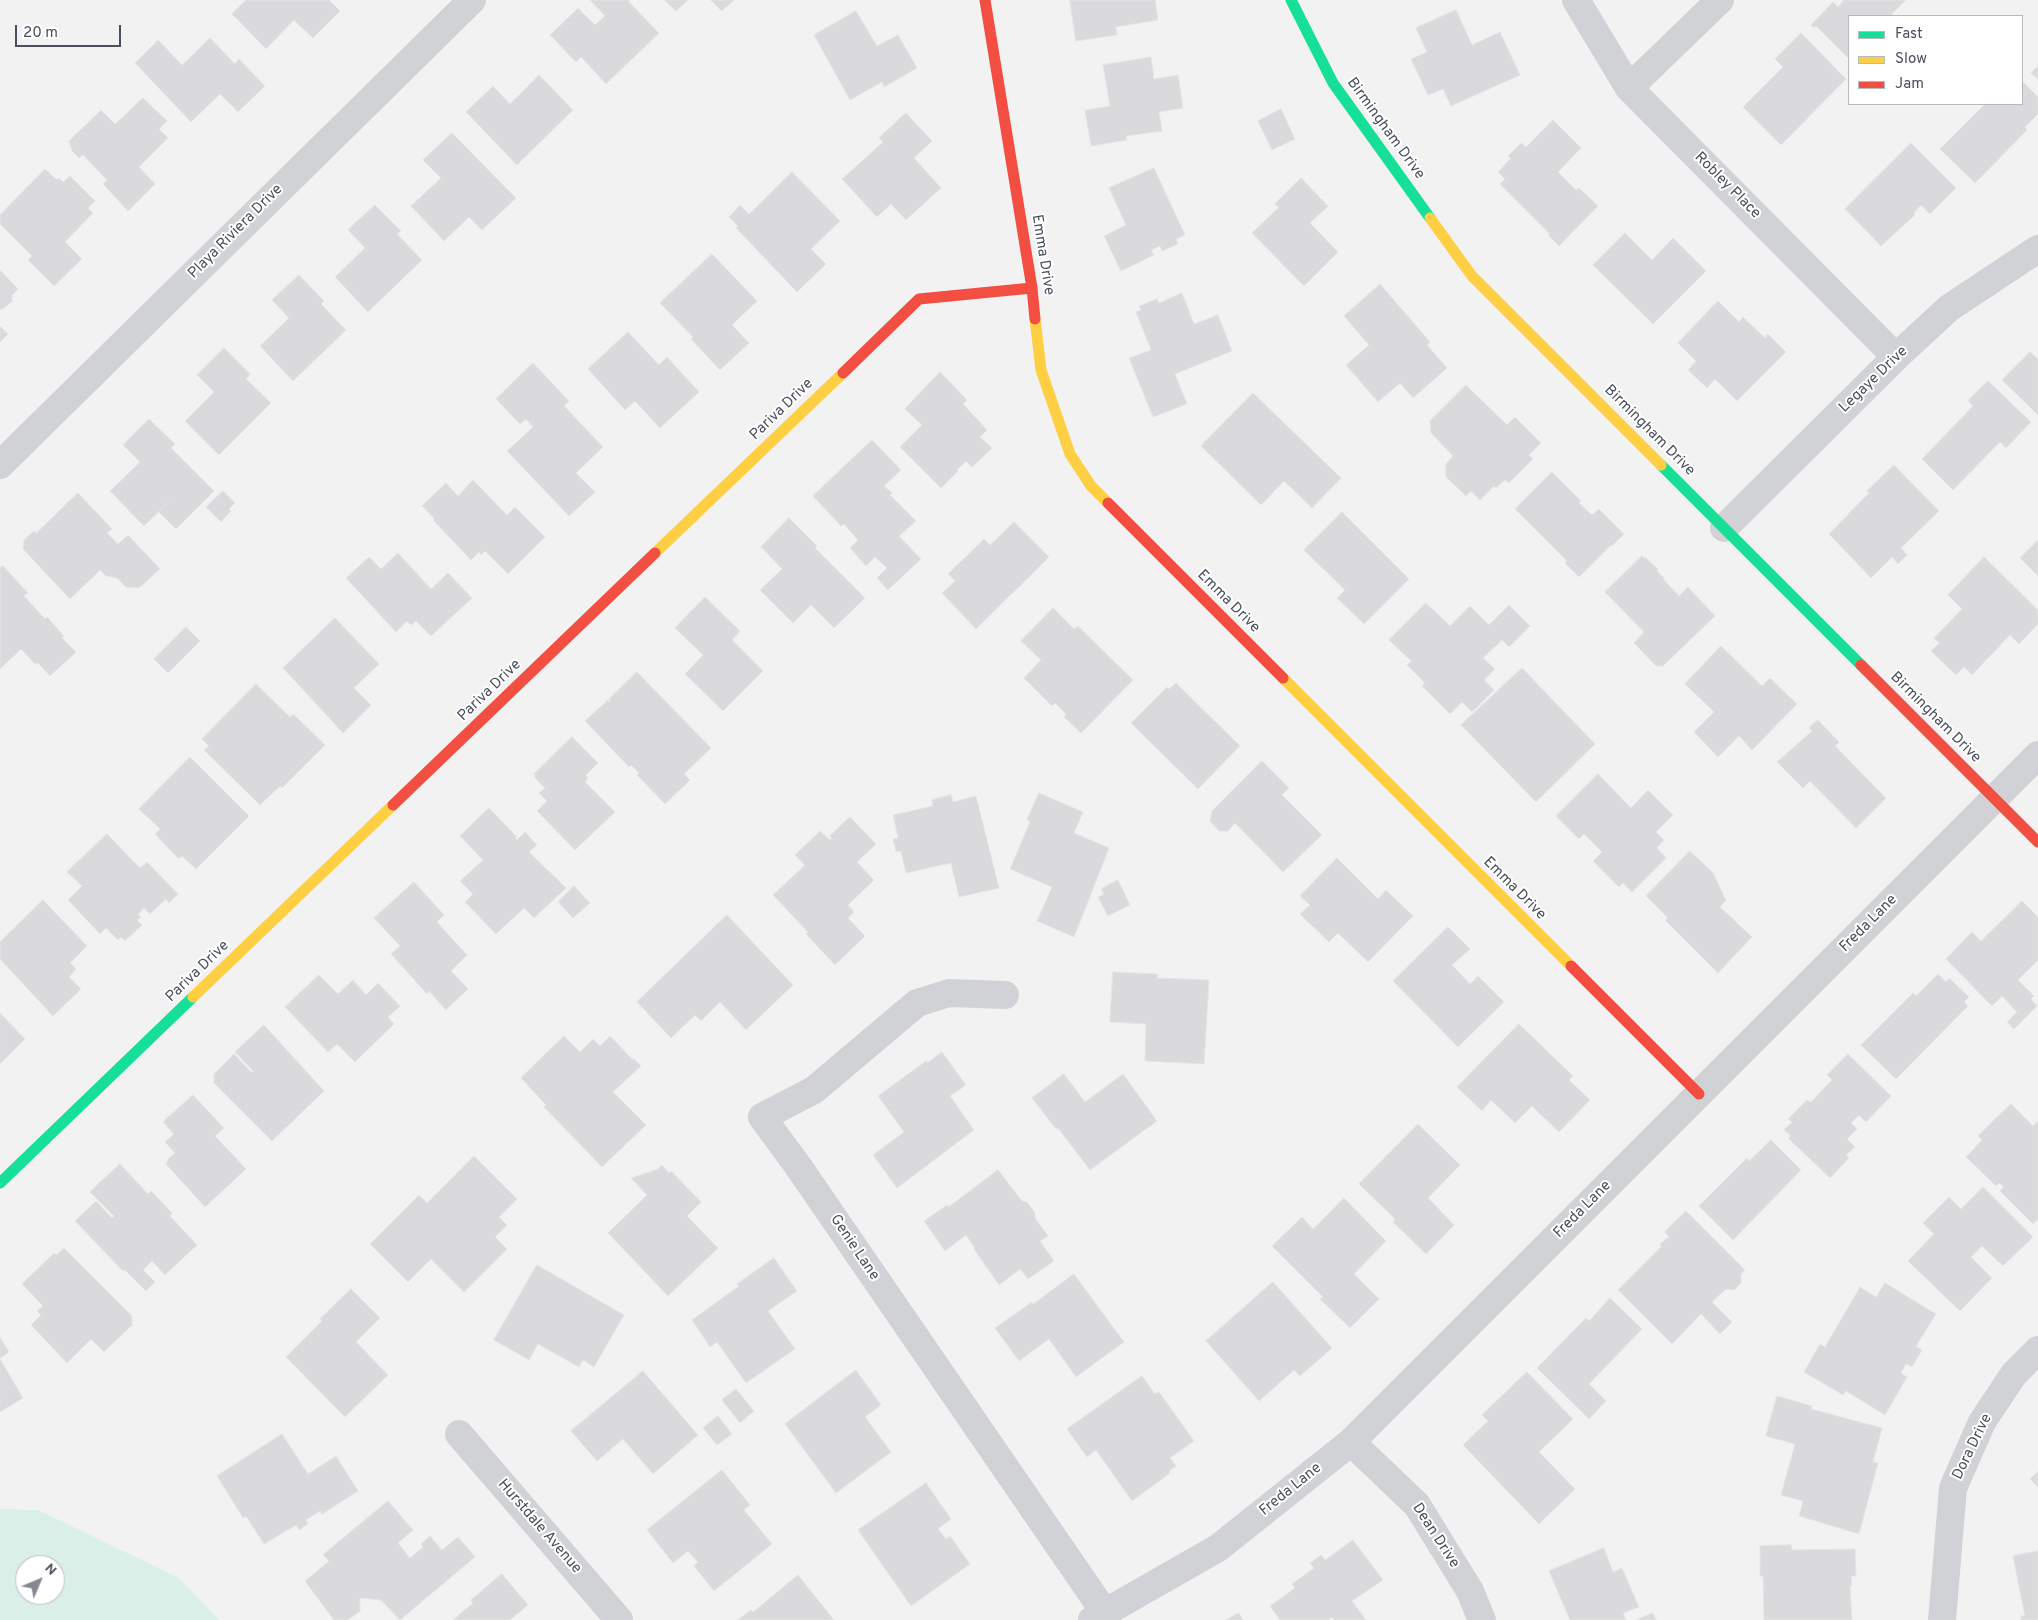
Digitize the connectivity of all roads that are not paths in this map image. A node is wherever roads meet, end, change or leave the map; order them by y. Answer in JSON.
{"nodes":[{"id":1,"x":472,"y":0,"type":"edge"},
{"id":2,"x":985,"y":0,"type":"edge"},
{"id":3,"x":1291,"y":0,"type":"edge"},
{"id":4,"x":1576,"y":0,"type":"edge"},
{"id":5,"x":1720,"y":0,"type":"edge"},
{"id":6,"x":1629,"y":88,"type":"junction"},
{"id":7,"x":2038,"y":249,"type":"edge"},
{"id":8,"x":1032,"y":288,"type":"junction"},
{"id":9,"x":1896,"y":357,"type":"junction"},
{"id":10,"x":0,"y":465,"type":"edge"},
{"id":11,"x":1724,"y":528,"type":"junction"},
{"id":12,"x":2038,"y":755,"type":"edge"},
{"id":13,"x":1995,"y":798,"type":"junction"},
{"id":14,"x":2038,"y":842,"type":"edge"},
{"id":15,"x":1005,"y":995,"type":"dead end"},
{"id":16,"x":1699,"y":1094,"type":"junction"},
{"id":17,"x":0,"y":1183,"type":"edge"},
{"id":18,"x":2038,"y":1350,"type":"edge"},
{"id":19,"x":459,"y":1434,"type":"dead end"},
{"id":20,"x":1351,"y":1442,"type":"junction"},
{"id":21,"x":1098,"y":1617,"type":"edge"},
{"id":22,"x":619,"y":1620,"type":"edge"},
{"id":23,"x":1482,"y":1620,"type":"edge"},
{"id":24,"x":1942,"y":1620,"type":"edge"}],
"edges":[{"from":1,"to":10,"type":"street","name":"Playa Riviera Drive"},
{"from":2,"to":8,"type":"street","name":"Emma Drive"},
{"from":3,"to":11,"type":"street","name":"Birmingham Drive"},
{"from":4,"to":6,"type":"street","name":"Robley Place"},
{"from":5,"to":6,"type":"street"},
{"from":6,"to":9,"type":"street","name":"Robley Place"},
{"from":7,"to":9,"type":"street","name":"Legaye Drive"},
{"from":8,"to":16,"type":"street","name":"Emma Drive"},
{"from":8,"to":17,"type":"street","name":"Pariva Drive"},
{"from":9,"to":11,"type":"street","name":"Legaye Drive"},
{"from":11,"to":13,"type":"street","name":"Birmingham Drive"},
{"from":12,"to":13,"type":"street","name":"Freda Lane"},
{"from":13,"to":14,"type":"street","name":"Birmingham Drive"},
{"from":13,"to":16,"type":"street","name":"Freda Lane"},
{"from":15,"to":21,"type":"street","name":"Genie Lane"},
{"from":16,"to":20,"type":"street","name":"Freda Lane"},
{"from":18,"to":24,"type":"street","name":"Dora Drive"},
{"from":19,"to":22,"type":"street","name":"Hurstdale Avenue"},
{"from":20,"to":21,"type":"street","name":"Freda Lane"},
{"from":20,"to":23,"type":"street","name":"Dean Drive"}]}
